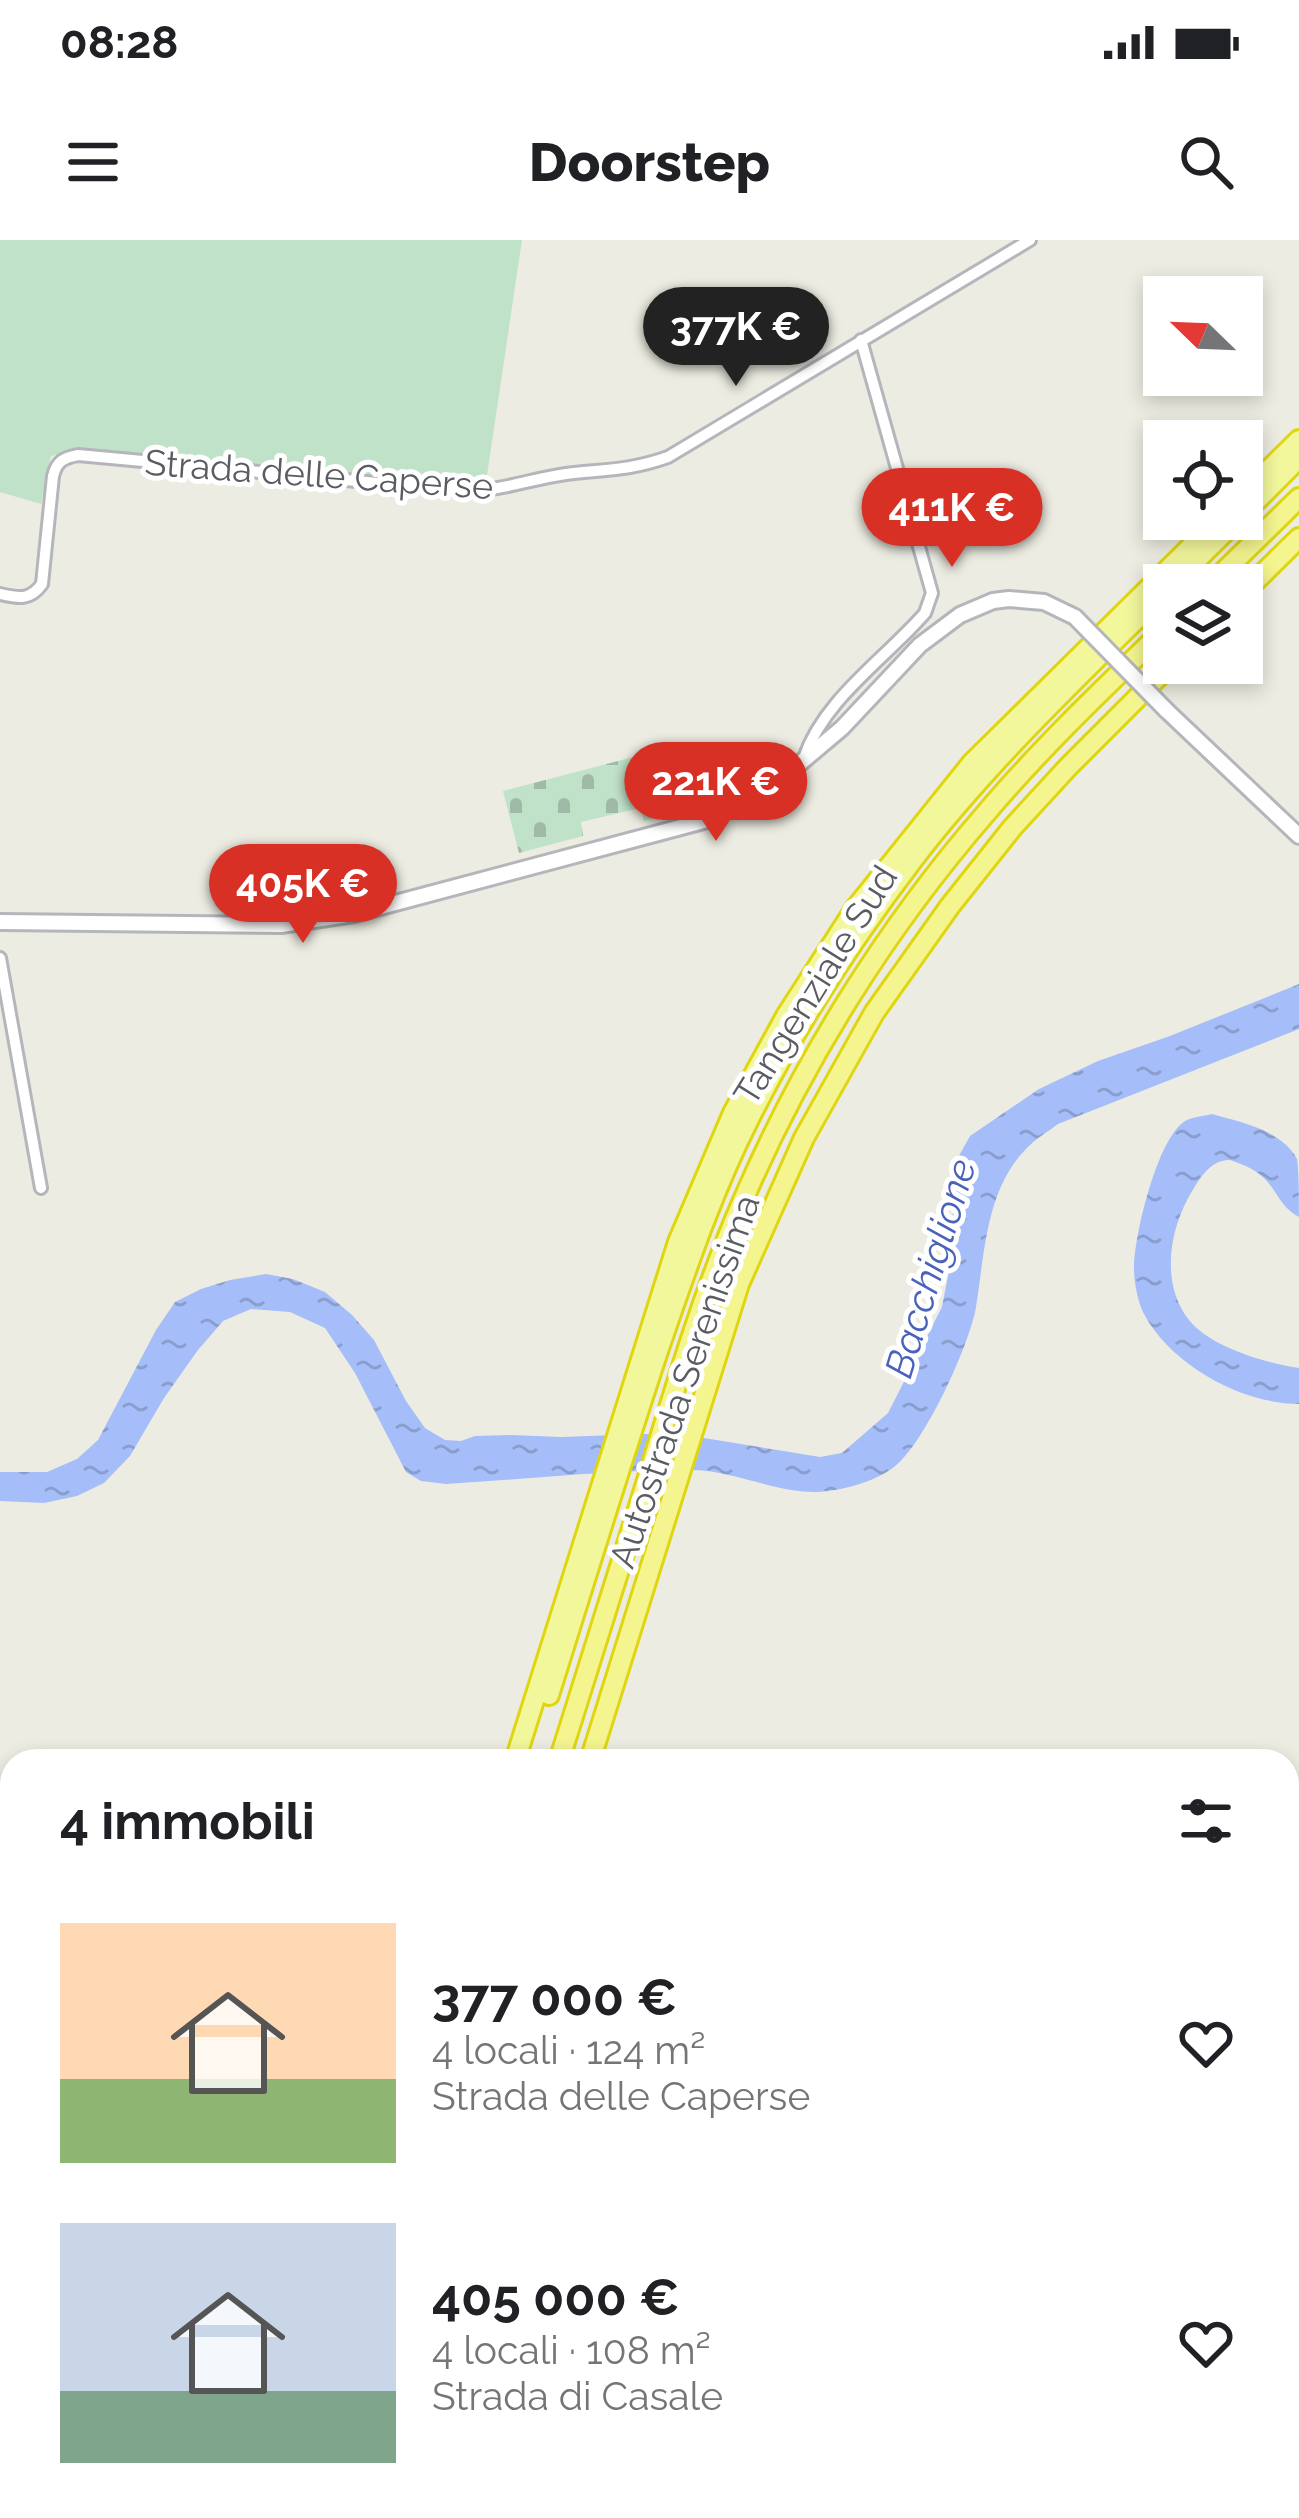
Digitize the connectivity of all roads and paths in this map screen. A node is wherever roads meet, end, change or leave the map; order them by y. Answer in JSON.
{"nodes":[{"id":1,"x":1030,"y":240,"type":"edge"},
{"id":2,"x":861,"y":340,"type":"junction"},
{"id":3,"x":1299,"y":440,"type":"edge"},
{"id":4,"x":1299,"y":458,"type":"edge"},
{"id":5,"x":1263,"y":475,"type":"edge"},
{"id":6,"x":1263,"y":494,"type":"edge"},
{"id":7,"x":1299,"y":498,"type":"edge"},
{"id":8,"x":1299,"y":538,"type":"edge"},
{"id":9,"x":1198,"y":540,"type":"edge"},
{"id":10,"x":1217,"y":540,"type":"edge"},
{"id":11,"x":1192,"y":564,"type":"edge"},
{"id":12,"x":1231,"y":564,"type":"edge"},
{"id":13,"x":1263,"y":573,"type":"edge"},
{"id":14,"x":0,"y":594,"type":"edge"},
{"id":15,"x":1143,"y":613,"type":"edge"},
{"id":16,"x":1143,"y":651,"type":"edge"},
{"id":17,"x":1152,"y":684,"type":"edge"},
{"id":18,"x":803,"y":761,"type":"junction"},
{"id":19,"x":1299,"y":836,"type":"edge"},
{"id":20,"x":0,"y":922,"type":"edge"},
{"id":21,"x":0,"y":958,"type":"edge"},
{"id":22,"x":41,"y":1188,"type":"dead end"},
{"id":23,"x":628,"y":1419,"type":"junction"},
{"id":24,"x":609,"y":1483,"type":"junction"},
{"id":25,"x":519,"y":1749,"type":"edge"},
{"id":26,"x":531,"y":1749,"type":"edge"},
{"id":27,"x":563,"y":1749,"type":"edge"},
{"id":28,"x":594,"y":1749,"type":"edge"}],
"edges":[{"from":1,"to":2,"type":"street","name":"Strada delle Caperse"},
{"from":2,"to":14,"type":"street","name":"Strada delle Caperse"},
{"from":2,"to":18,"type":"street"},
{"from":3,"to":5,"type":"highway"},
{"from":4,"to":6,"type":"highway"},
{"from":7,"to":12,"type":"highway"},
{"from":8,"to":13,"type":"highway"},
{"from":9,"to":23,"type":"highway","name":"Tangenziale Sud"},
{"from":10,"to":11,"type":"highway"},
{"from":15,"to":23,"type":"highway","name":"Tangenziale Sud"},
{"from":16,"to":27,"type":"highway","name":"Autostrada Serenissima"},
{"from":17,"to":28,"type":"highway","name":"Autostrada Serenissima"},
{"from":18,"to":19,"type":"street","bridge":true},
{"from":18,"to":20,"type":"street"},
{"from":21,"to":22,"type":"street"},
{"from":23,"to":24,"type":"highway","name":"Tangenziale Sud"},
{"from":24,"to":25,"type":"highway","name":"Tangenziale Sud"},
{"from":24,"to":26,"type":"highway","name":"Tangenziale Sud"}]}
